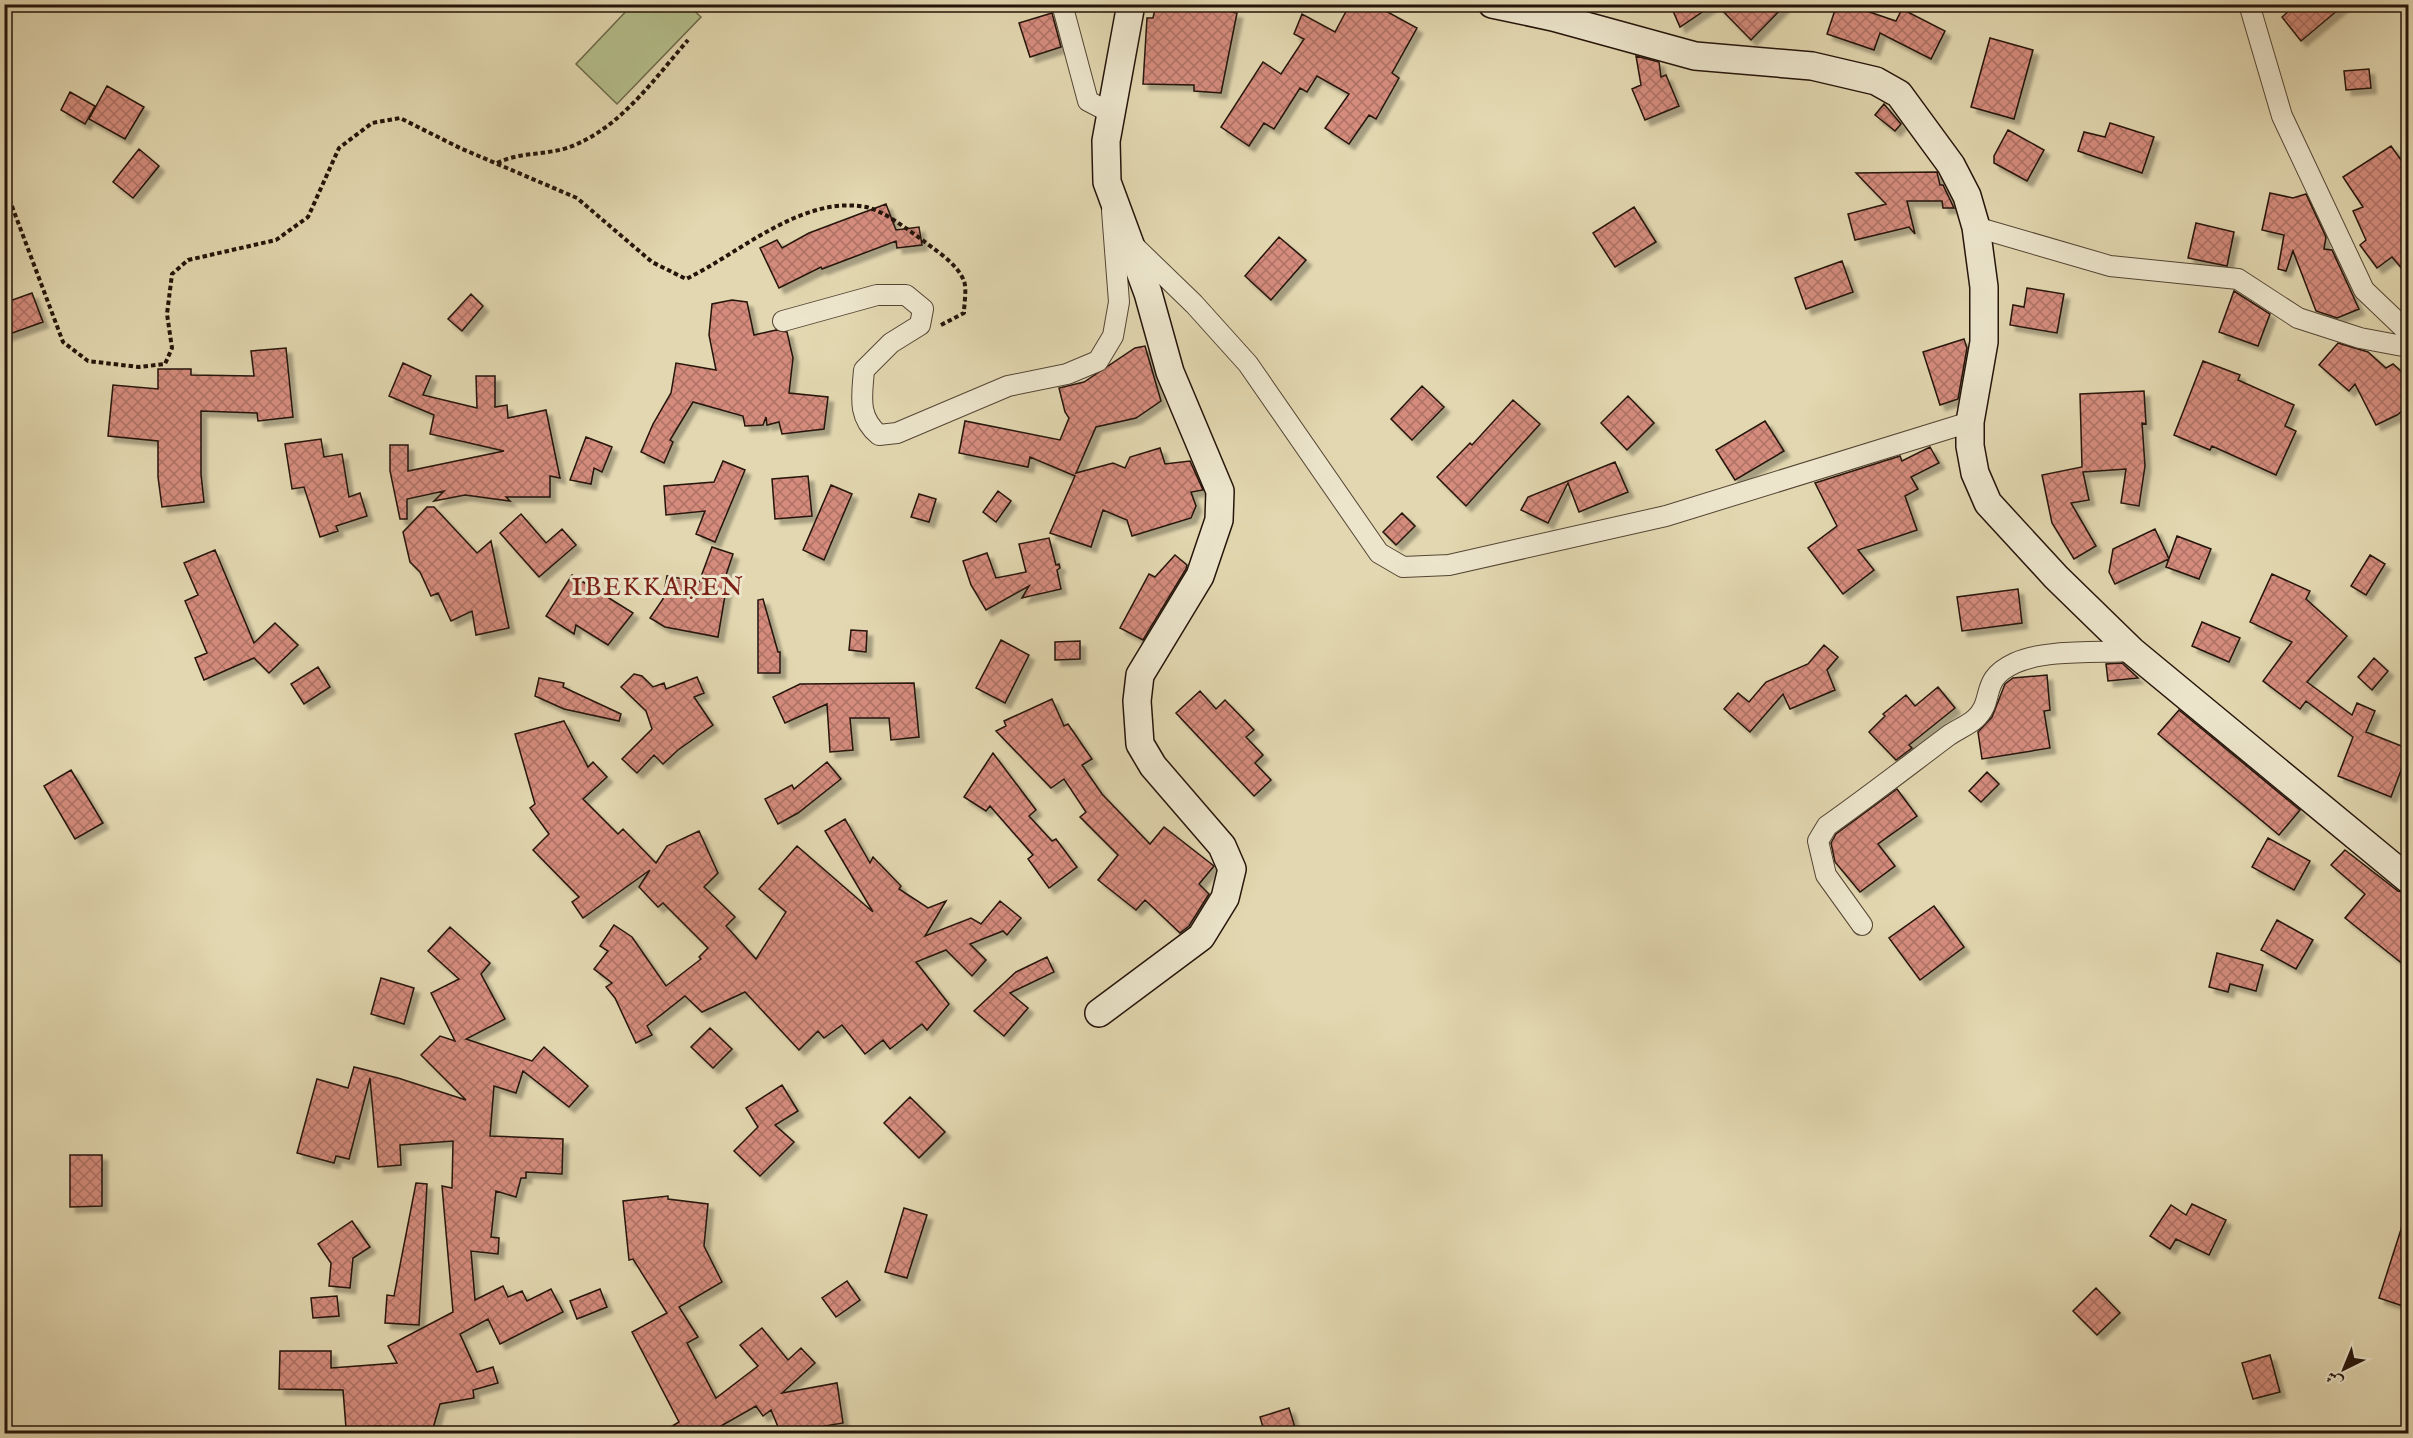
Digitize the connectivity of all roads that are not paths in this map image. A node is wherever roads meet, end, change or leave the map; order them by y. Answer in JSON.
{"nodes":[{"id":1,"x":1062,"y":4,"type":"edge"},
{"id":2,"x":1131,"y":4,"type":"edge"},
{"id":3,"x":1492,"y":4,"type":"edge"},
{"id":4,"x":2249,"y":4,"type":"edge"},
{"id":5,"x":1112,"y":113,"type":"junction"},
{"id":6,"x":1112,"y":196,"type":"junction"},
{"id":7,"x":1976,"y":227,"type":"junction"},
{"id":8,"x":1129,"y":242,"type":"junction"},
{"id":9,"x":783,"y":321,"type":"dead end"},
{"id":10,"x":2409,"y":332,"type":"edge"},
{"id":11,"x":2409,"y":346,"type":"edge"},
{"id":12,"x":1970,"y":422,"type":"junction"},
{"id":13,"x":2132,"y":651,"type":"junction"},
{"id":14,"x":2409,"y":879,"type":"edge"},
{"id":15,"x":1862,"y":925,"type":"dead end"},
{"id":16,"x":1099,"y":1013,"type":"dead end"}],
"edges":[{"from":1,"to":5,"type":"street"},
{"from":2,"to":5,"type":"street"},
{"from":3,"to":7,"type":"street"},
{"from":4,"to":10,"type":"street"},
{"from":5,"to":6,"type":"street"},
{"from":6,"to":8,"type":"street"},
{"from":6,"to":9,"type":"street"},
{"from":7,"to":11,"type":"street"},
{"from":7,"to":12,"type":"street"},
{"from":8,"to":12,"type":"street"},
{"from":8,"to":16,"type":"street"},
{"from":12,"to":13,"type":"street"},
{"from":13,"to":14,"type":"street"},
{"from":13,"to":15,"type":"street"}]}
